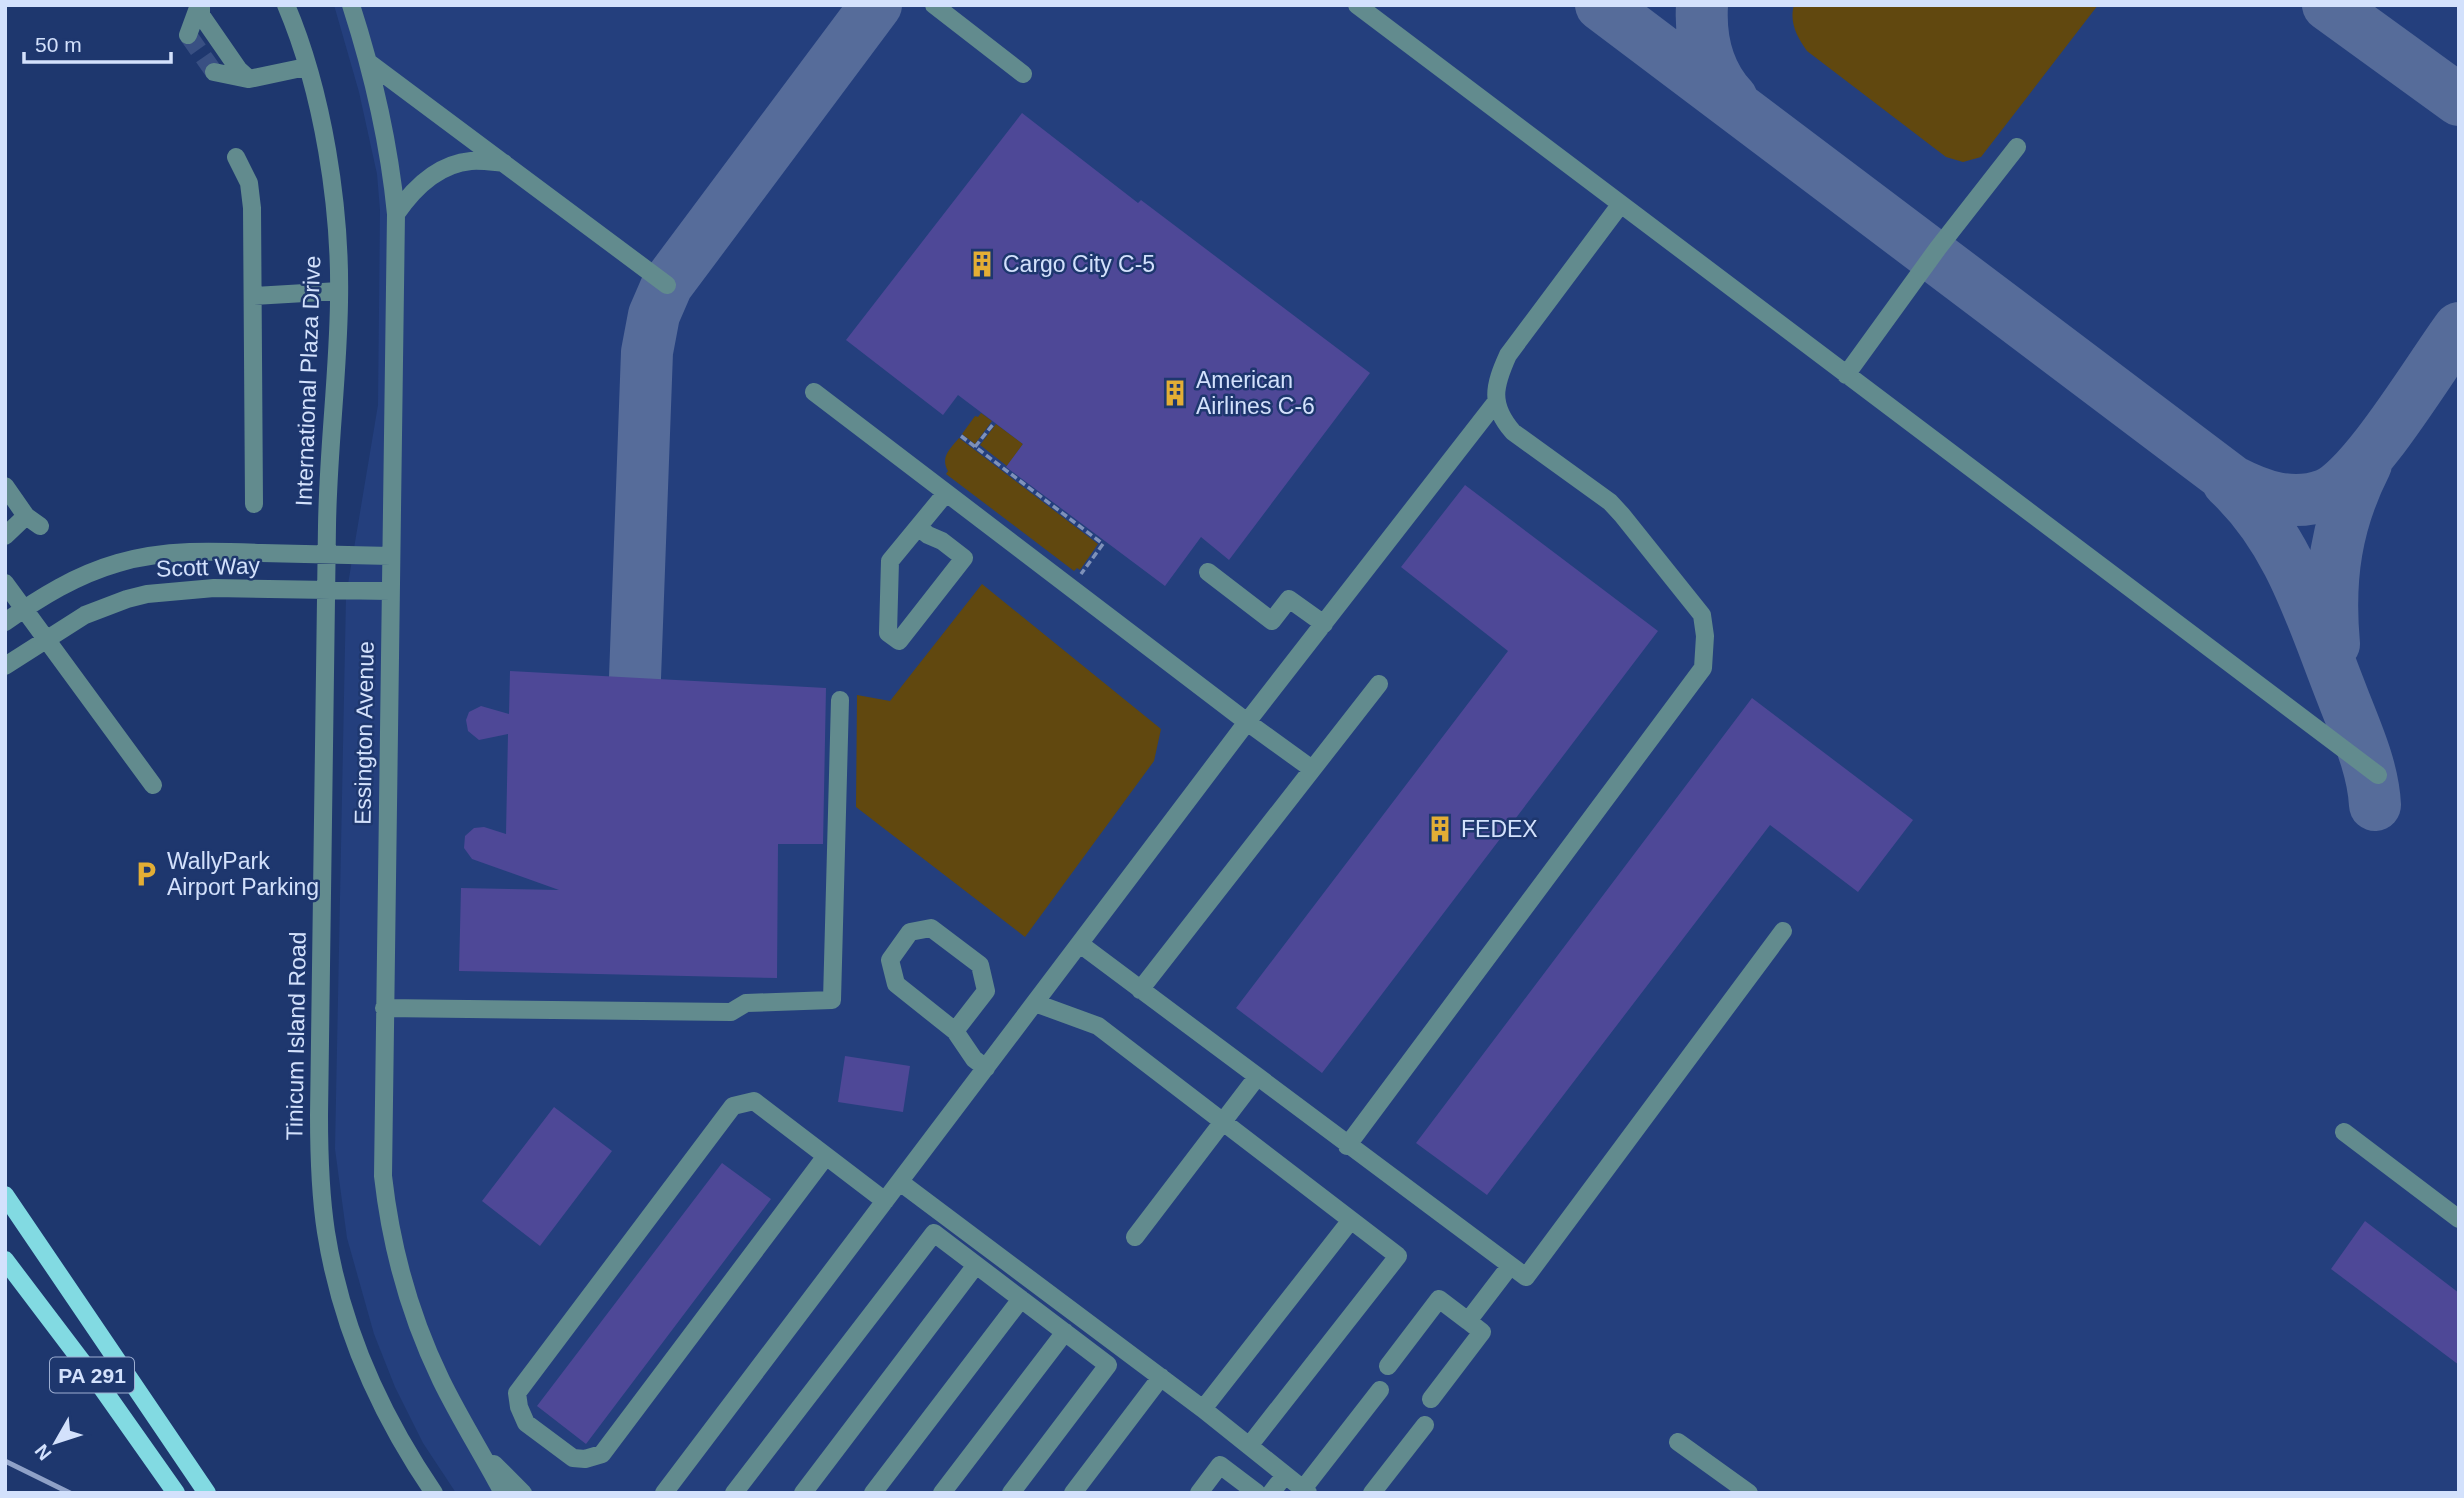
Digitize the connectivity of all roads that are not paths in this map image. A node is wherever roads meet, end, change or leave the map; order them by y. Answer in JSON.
{"nodes":[{"id":1,"x":200,"y":5,"type":"edge"},
{"id":2,"x":286,"y":5,"type":"edge"},
{"id":3,"x":351,"y":5,"type":"edge"},
{"id":4,"x":934,"y":5,"type":"edge"},
{"id":5,"x":1357,"y":5,"type":"edge"},
{"id":6,"x":188,"y":35,"type":"dead end"},
{"id":7,"x":368,"y":62,"type":"junction"},
{"id":8,"x":306,"y":67,"type":"junction"},
{"id":9,"x":214,"y":72,"type":"tunnel mouth"},
{"id":10,"x":1023,"y":74,"type":"dead end"},
{"id":11,"x":249,"y":79,"type":"junction"},
{"id":12,"x":2017,"y":146,"type":"dead end"},
{"id":13,"x":236,"y":158,"type":"dead end"},
{"id":14,"x":504,"y":163,"type":"junction"},
{"id":15,"x":1620,"y":205,"type":"junction"},
{"id":16,"x":396,"y":214,"type":"junction"},
{"id":17,"x":667,"y":285,"type":"dead end"},
{"id":18,"x":339,"y":291,"type":"junction"},
{"id":19,"x":253,"y":296,"type":"junction"},
{"id":20,"x":1846,"y":375,"type":"junction"},
{"id":21,"x":814,"y":392,"type":"dead end"},
{"id":22,"x":1496,"y":402,"type":"junction"},
{"id":23,"x":5,"y":486,"type":"edge"},
{"id":24,"x":946,"y":493,"type":"junction"},
{"id":25,"x":254,"y":504,"type":"dead end"},
{"id":26,"x":918,"y":527,"type":"junction"},
{"id":27,"x":5,"y":536,"type":"edge"},
{"id":28,"x":327,"y":554,"type":"junction"},
{"id":29,"x":391,"y":556,"type":"junction"},
{"id":30,"x":1208,"y":572,"type":"dead end"},
{"id":31,"x":5,"y":583,"type":"edge"},
{"id":32,"x":326,"y":590,"type":"junction"},
{"id":33,"x":390,"y":591,"type":"junction"},
{"id":34,"x":23,"y":609,"type":"junction"},
{"id":35,"x":5,"y":622,"type":"edge"},
{"id":36,"x":1324,"y":624,"type":"junction"},
{"id":37,"x":44,"y":639,"type":"junction"},
{"id":38,"x":5,"y":666,"type":"edge"},
{"id":39,"x":1379,"y":684,"type":"dead end"},
{"id":40,"x":840,"y":700,"type":"dead end"},
{"id":41,"x":1247,"y":722,"type":"junction"},
{"id":42,"x":1312,"y":769,"type":"junction"},
{"id":43,"x":2378,"y":775,"type":"dead end"},
{"id":44,"x":153,"y":785,"type":"dead end"},
{"id":45,"x":1783,"y":932,"type":"dead end"},
{"id":46,"x":1080,"y":944,"type":"junction"},
{"id":47,"x":1140,"y":989,"type":"junction"},
{"id":48,"x":1035,"y":1003,"type":"junction"},
{"id":49,"x":384,"y":1008,"type":"junction"},
{"id":50,"x":955,"y":1031,"type":"junction"},
{"id":51,"x":986,"y":1068,"type":"junction"},
{"id":52,"x":1256,"y":1077,"type":"junction"},
{"id":53,"x":1224,"y":1122,"type":"junction"},
{"id":54,"x":2344,"y":1132,"type":"dead end"},
{"id":55,"x":1348,"y":1146,"type":"junction"},
{"id":56,"x":826,"y":1156,"type":"junction"},
{"id":57,"x":900,"y":1182,"type":"junction"},
{"id":58,"x":5,"y":1195,"type":"edge"},
{"id":59,"x":885,"y":1201,"type":"junction"},
{"id":60,"x":2459,"y":1219,"type":"edge"},
{"id":61,"x":1351,"y":1220,"type":"junction"},
{"id":62,"x":1135,"y":1237,"type":"dead end"},
{"id":63,"x":5,"y":1260,"type":"edge"},
{"id":64,"x":976,"y":1265,"type":"junction"},
{"id":65,"x":1510,"y":1266,"type":"junction"},
{"id":66,"x":1021,"y":1299,"type":"junction"},
{"id":67,"x":1468,"y":1321,"type":"junction"},
{"id":68,"x":1065,"y":1332,"type":"junction"},
{"id":69,"x":1388,"y":1366,"type":"dead end"},
{"id":70,"x":1161,"y":1377,"type":"junction"},
{"id":71,"x":1380,"y":1390,"type":"dead end"},
{"id":72,"x":1431,"y":1399,"type":"dead end"},
{"id":73,"x":1203,"y":1409,"type":"junction"},
{"id":74,"x":1425,"y":1425,"type":"dead end"},
{"id":75,"x":1678,"y":1442,"type":"dead end"},
{"id":76,"x":1250,"y":1446,"type":"junction"},
{"id":77,"x":480,"y":1448,"type":"junction"},
{"id":78,"x":1285,"y":1475,"type":"junction"},
{"id":79,"x":1305,"y":1491,"type":"edge"},
{"id":80,"x":176,"y":1493,"type":"edge"},
{"id":81,"x":207,"y":1493,"type":"edge"},
{"id":82,"x":434,"y":1493,"type":"edge"},
{"id":83,"x":503,"y":1493,"type":"edge"},
{"id":84,"x":523,"y":1493,"type":"edge"},
{"id":85,"x":664,"y":1493,"type":"edge"},
{"id":86,"x":734,"y":1493,"type":"edge"},
{"id":87,"x":803,"y":1493,"type":"edge"},
{"id":88,"x":873,"y":1493,"type":"edge"},
{"id":89,"x":942,"y":1493,"type":"edge"},
{"id":90,"x":1011,"y":1493,"type":"edge"},
{"id":91,"x":1073,"y":1493,"type":"edge"},
{"id":92,"x":1199,"y":1493,"type":"edge"},
{"id":93,"x":1257,"y":1493,"type":"edge"},
{"id":94,"x":1271,"y":1493,"type":"edge"},
{"id":95,"x":1372,"y":1493,"type":"edge"},
{"id":96,"x":1749,"y":1493,"type":"edge"}],
"edges":[{"from":1,"to":6,"type":"street"},
{"from":1,"to":11,"type":"street"},
{"from":2,"to":8,"type":"street","name":"International Plaza Drive"},
{"from":3,"to":7,"type":"street","name":"Essington Avenue"},
{"from":4,"to":10,"type":"street"},
{"from":5,"to":15,"type":"street"},
{"from":7,"to":14,"type":"street"},
{"from":7,"to":16,"type":"street","name":"Essington Avenue"},
{"from":8,"to":11,"type":"street"},
{"from":8,"to":18,"type":"street","name":"International Plaza Drive"},
{"from":9,"to":11,"type":"street"},
{"from":12,"to":20,"type":"street"},
{"from":13,"to":19,"type":"street"},
{"from":14,"to":16,"type":"street"},
{"from":14,"to":17,"type":"street"},
{"from":15,"to":20,"type":"street"},
{"from":15,"to":22,"type":"street"},
{"from":16,"to":29,"type":"street","name":"Essington Avenue"},
{"from":18,"to":19,"type":"street"},
{"from":18,"to":28,"type":"street","name":"International Plaza Drive"},
{"from":19,"to":25,"type":"street"},
{"from":20,"to":43,"type":"street"},
{"from":21,"to":24,"type":"street"},
{"from":22,"to":36,"type":"street"},
{"from":22,"to":55,"type":"street"},
{"from":23,"to":27,"type":"street"},
{"from":24,"to":26,"type":"street"},
{"from":24,"to":41,"type":"street"},
{"from":26,"to":26,"type":"street"},
{"from":28,"to":29,"type":"street","name":"Scott Way"},
{"from":28,"to":32,"type":"street","name":"Tinicum Island Road"},
{"from":28,"to":34,"type":"street","name":"Scott Way"},
{"from":29,"to":33,"type":"street","name":"Essington Avenue"},
{"from":30,"to":36,"type":"street"},
{"from":31,"to":34,"type":"street"},
{"from":32,"to":33,"type":"street","name":"Scott Way"},
{"from":32,"to":37,"type":"street","name":"Scott Way"},
{"from":32,"to":82,"type":"street","name":"Tinicum Island Road"},
{"from":33,"to":49,"type":"street","name":"Essington Avenue"},
{"from":34,"to":35,"type":"street","name":"Scott Way"},
{"from":34,"to":37,"type":"street"},
{"from":36,"to":41,"type":"street"},
{"from":37,"to":38,"type":"street","name":"Scott Way"},
{"from":37,"to":44,"type":"street"},
{"from":39,"to":42,"type":"street"},
{"from":40,"to":49,"type":"street"},
{"from":41,"to":42,"type":"street"},
{"from":41,"to":46,"type":"street"},
{"from":42,"to":47,"type":"street"},
{"from":45,"to":65,"type":"street"},
{"from":46,"to":47,"type":"street"},
{"from":46,"to":48,"type":"street"},
{"from":47,"to":52,"type":"street"},
{"from":48,"to":51,"type":"street"},
{"from":48,"to":53,"type":"street"},
{"from":49,"to":77,"type":"street","name":"Essington Avenue"},
{"from":50,"to":50,"type":"street"},
{"from":50,"to":51,"type":"street"},
{"from":51,"to":57,"type":"street"},
{"from":52,"to":53,"type":"street"},
{"from":52,"to":55,"type":"street"},
{"from":53,"to":61,"type":"street"},
{"from":53,"to":62,"type":"street"},
{"from":54,"to":60,"type":"street"},
{"from":55,"to":65,"type":"street"},
{"from":56,"to":56,"type":"street"},
{"from":56,"to":59,"type":"street"},
{"from":57,"to":59,"type":"street"},
{"from":57,"to":70,"type":"street"},
{"from":58,"to":81,"type":"main road","number":"PA 291"},
{"from":59,"to":85,"type":"street"},
{"from":61,"to":73,"type":"street"},
{"from":61,"to":76,"type":"street"},
{"from":63,"to":80,"type":"main road","number":"PA 291"},
{"from":64,"to":66,"type":"street"},
{"from":64,"to":86,"type":"street"},
{"from":64,"to":87,"type":"street"},
{"from":65,"to":67,"type":"street"},
{"from":66,"to":68,"type":"street"},
{"from":66,"to":88,"type":"street"},
{"from":67,"to":69,"type":"street"},
{"from":67,"to":72,"type":"street"},
{"from":68,"to":89,"type":"street"},
{"from":68,"to":90,"type":"street"},
{"from":70,"to":73,"type":"street"},
{"from":70,"to":91,"type":"street"},
{"from":71,"to":79,"type":"street"},
{"from":73,"to":76,"type":"street"},
{"from":74,"to":95,"type":"street"},
{"from":75,"to":96,"type":"street"},
{"from":76,"to":78,"type":"street"},
{"from":77,"to":83,"type":"street"},
{"from":77,"to":84,"type":"street"},
{"from":78,"to":79,"type":"street"},
{"from":78,"to":94,"type":"street"},
{"from":92,"to":93,"type":"street"}]}
